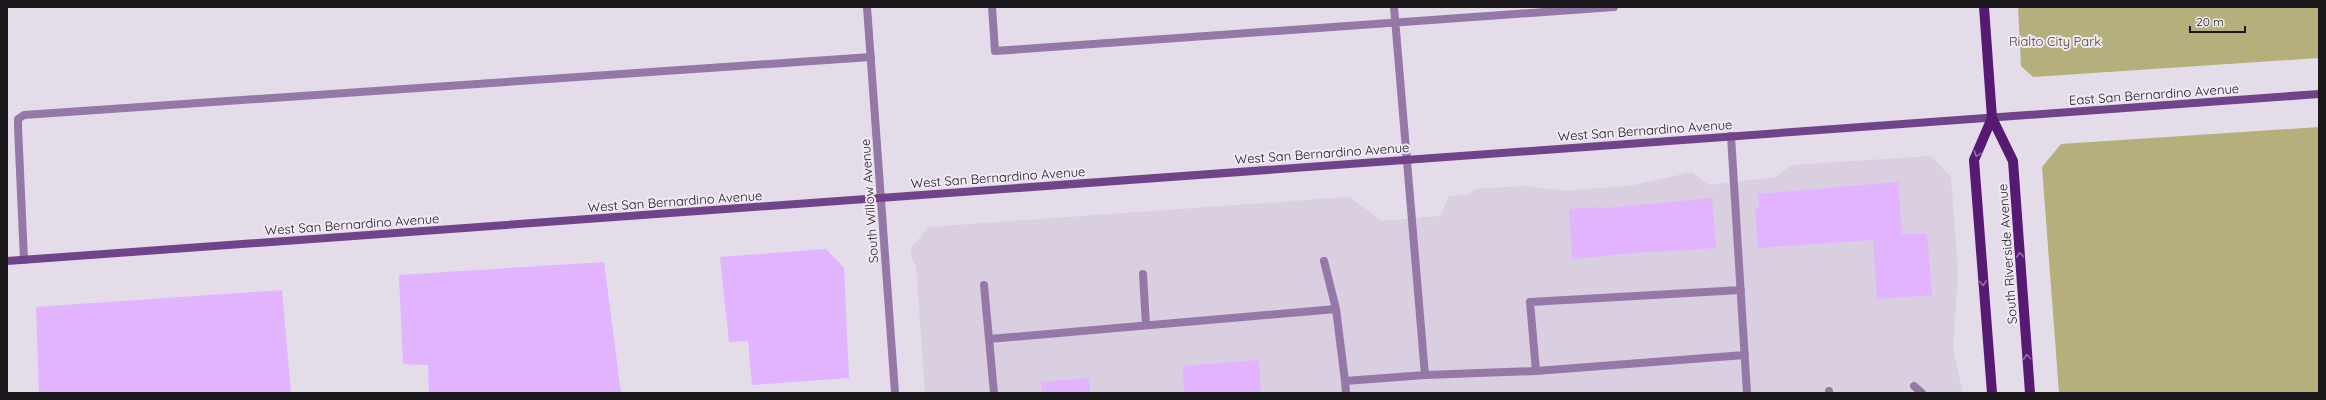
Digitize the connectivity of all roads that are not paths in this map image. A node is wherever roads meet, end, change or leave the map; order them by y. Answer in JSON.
{"nodes":[{"id":1,"x":867,"y":7,"type":"edge"},
{"id":2,"x":992,"y":7,"type":"edge"},
{"id":3,"x":1394,"y":7,"type":"edge"},
{"id":4,"x":1614,"y":7,"type":"edge"},
{"id":5,"x":1984,"y":7,"type":"edge"},
{"id":6,"x":1395,"y":23,"type":"junction"},
{"id":7,"x":871,"y":57,"type":"junction"},
{"id":8,"x":2319,"y":94,"type":"edge"},
{"id":9,"x":1992,"y":118,"type":"junction"},
{"id":10,"x":1731,"y":136,"type":"junction"},
{"id":11,"x":1408,"y":159,"type":"junction"},
{"id":12,"x":880,"y":198,"type":"junction"},
{"id":13,"x":24,"y":260,"type":"junction"},
{"id":14,"x":7,"y":261,"type":"edge"},
{"id":15,"x":1324,"y":261,"type":"dead end"},
{"id":16,"x":1143,"y":274,"type":"dead end"},
{"id":17,"x":984,"y":285,"type":"dead end"},
{"id":18,"x":1741,"y":290,"type":"junction"},
{"id":19,"x":1336,"y":309,"type":"junction"},
{"id":20,"x":1146,"y":325,"type":"junction"},
{"id":21,"x":989,"y":339,"type":"junction"},
{"id":22,"x":1745,"y":355,"type":"junction"},
{"id":23,"x":1536,"y":371,"type":"junction"},
{"id":24,"x":1425,"y":375,"type":"junction"},
{"id":25,"x":1345,"y":381,"type":"junction"},
{"id":26,"x":1914,"y":386,"type":"dead end"},
{"id":27,"x":895,"y":393,"type":"edge"},
{"id":28,"x":994,"y":393,"type":"edge"},
{"id":29,"x":1346,"y":393,"type":"edge"},
{"id":30,"x":1747,"y":393,"type":"edge"},
{"id":31,"x":1922,"y":393,"type":"edge"},
{"id":32,"x":1992,"y":393,"type":"edge"},
{"id":33,"x":2030,"y":393,"type":"edge"}],
"edges":[{"from":1,"to":7,"type":"street","name":"South Willow Avenue"},
{"from":2,"to":6,"type":"street"},
{"from":3,"to":6,"type":"street"},
{"from":4,"to":6,"type":"street"},
{"from":5,"to":9,"type":"main road","name":"South Riverside Avenue"},
{"from":6,"to":11,"type":"street"},
{"from":7,"to":12,"type":"street","name":"South Willow Avenue"},
{"from":7,"to":13,"type":"street"},
{"from":8,"to":9,"type":"main road","name":"East San Bernardino Avenue"},
{"from":9,"to":10,"type":"main road","name":"West San Bernardino Avenue"},
{"from":9,"to":32,"type":"main road","name":"South Riverside Avenue","one_way":true},
{"from":33,"to":9,"type":"main road","name":"South Riverside Avenue","one_way":true},
{"from":10,"to":11,"type":"main road","name":"West San Bernardino Avenue"},
{"from":10,"to":18,"type":"street"},
{"from":11,"to":12,"type":"main road","name":"West San Bernardino Avenue"},
{"from":11,"to":24,"type":"street"},
{"from":12,"to":13,"type":"main road","name":"West San Bernardino Avenue"},
{"from":12,"to":27,"type":"street","name":"South Willow Avenue"},
{"from":13,"to":14,"type":"main road","name":"West San Bernardino Avenue"},
{"from":15,"to":19,"type":"street"},
{"from":16,"to":20,"type":"street"},
{"from":17,"to":21,"type":"street"},
{"from":18,"to":22,"type":"street"},
{"from":18,"to":23,"type":"street"},
{"from":19,"to":20,"type":"street"},
{"from":19,"to":25,"type":"street"},
{"from":20,"to":21,"type":"street"},
{"from":21,"to":28,"type":"street"},
{"from":22,"to":23,"type":"street"},
{"from":22,"to":30,"type":"street"},
{"from":23,"to":24,"type":"street"},
{"from":24,"to":25,"type":"street"},
{"from":25,"to":29,"type":"street"},
{"from":26,"to":31,"type":"street"}]}
